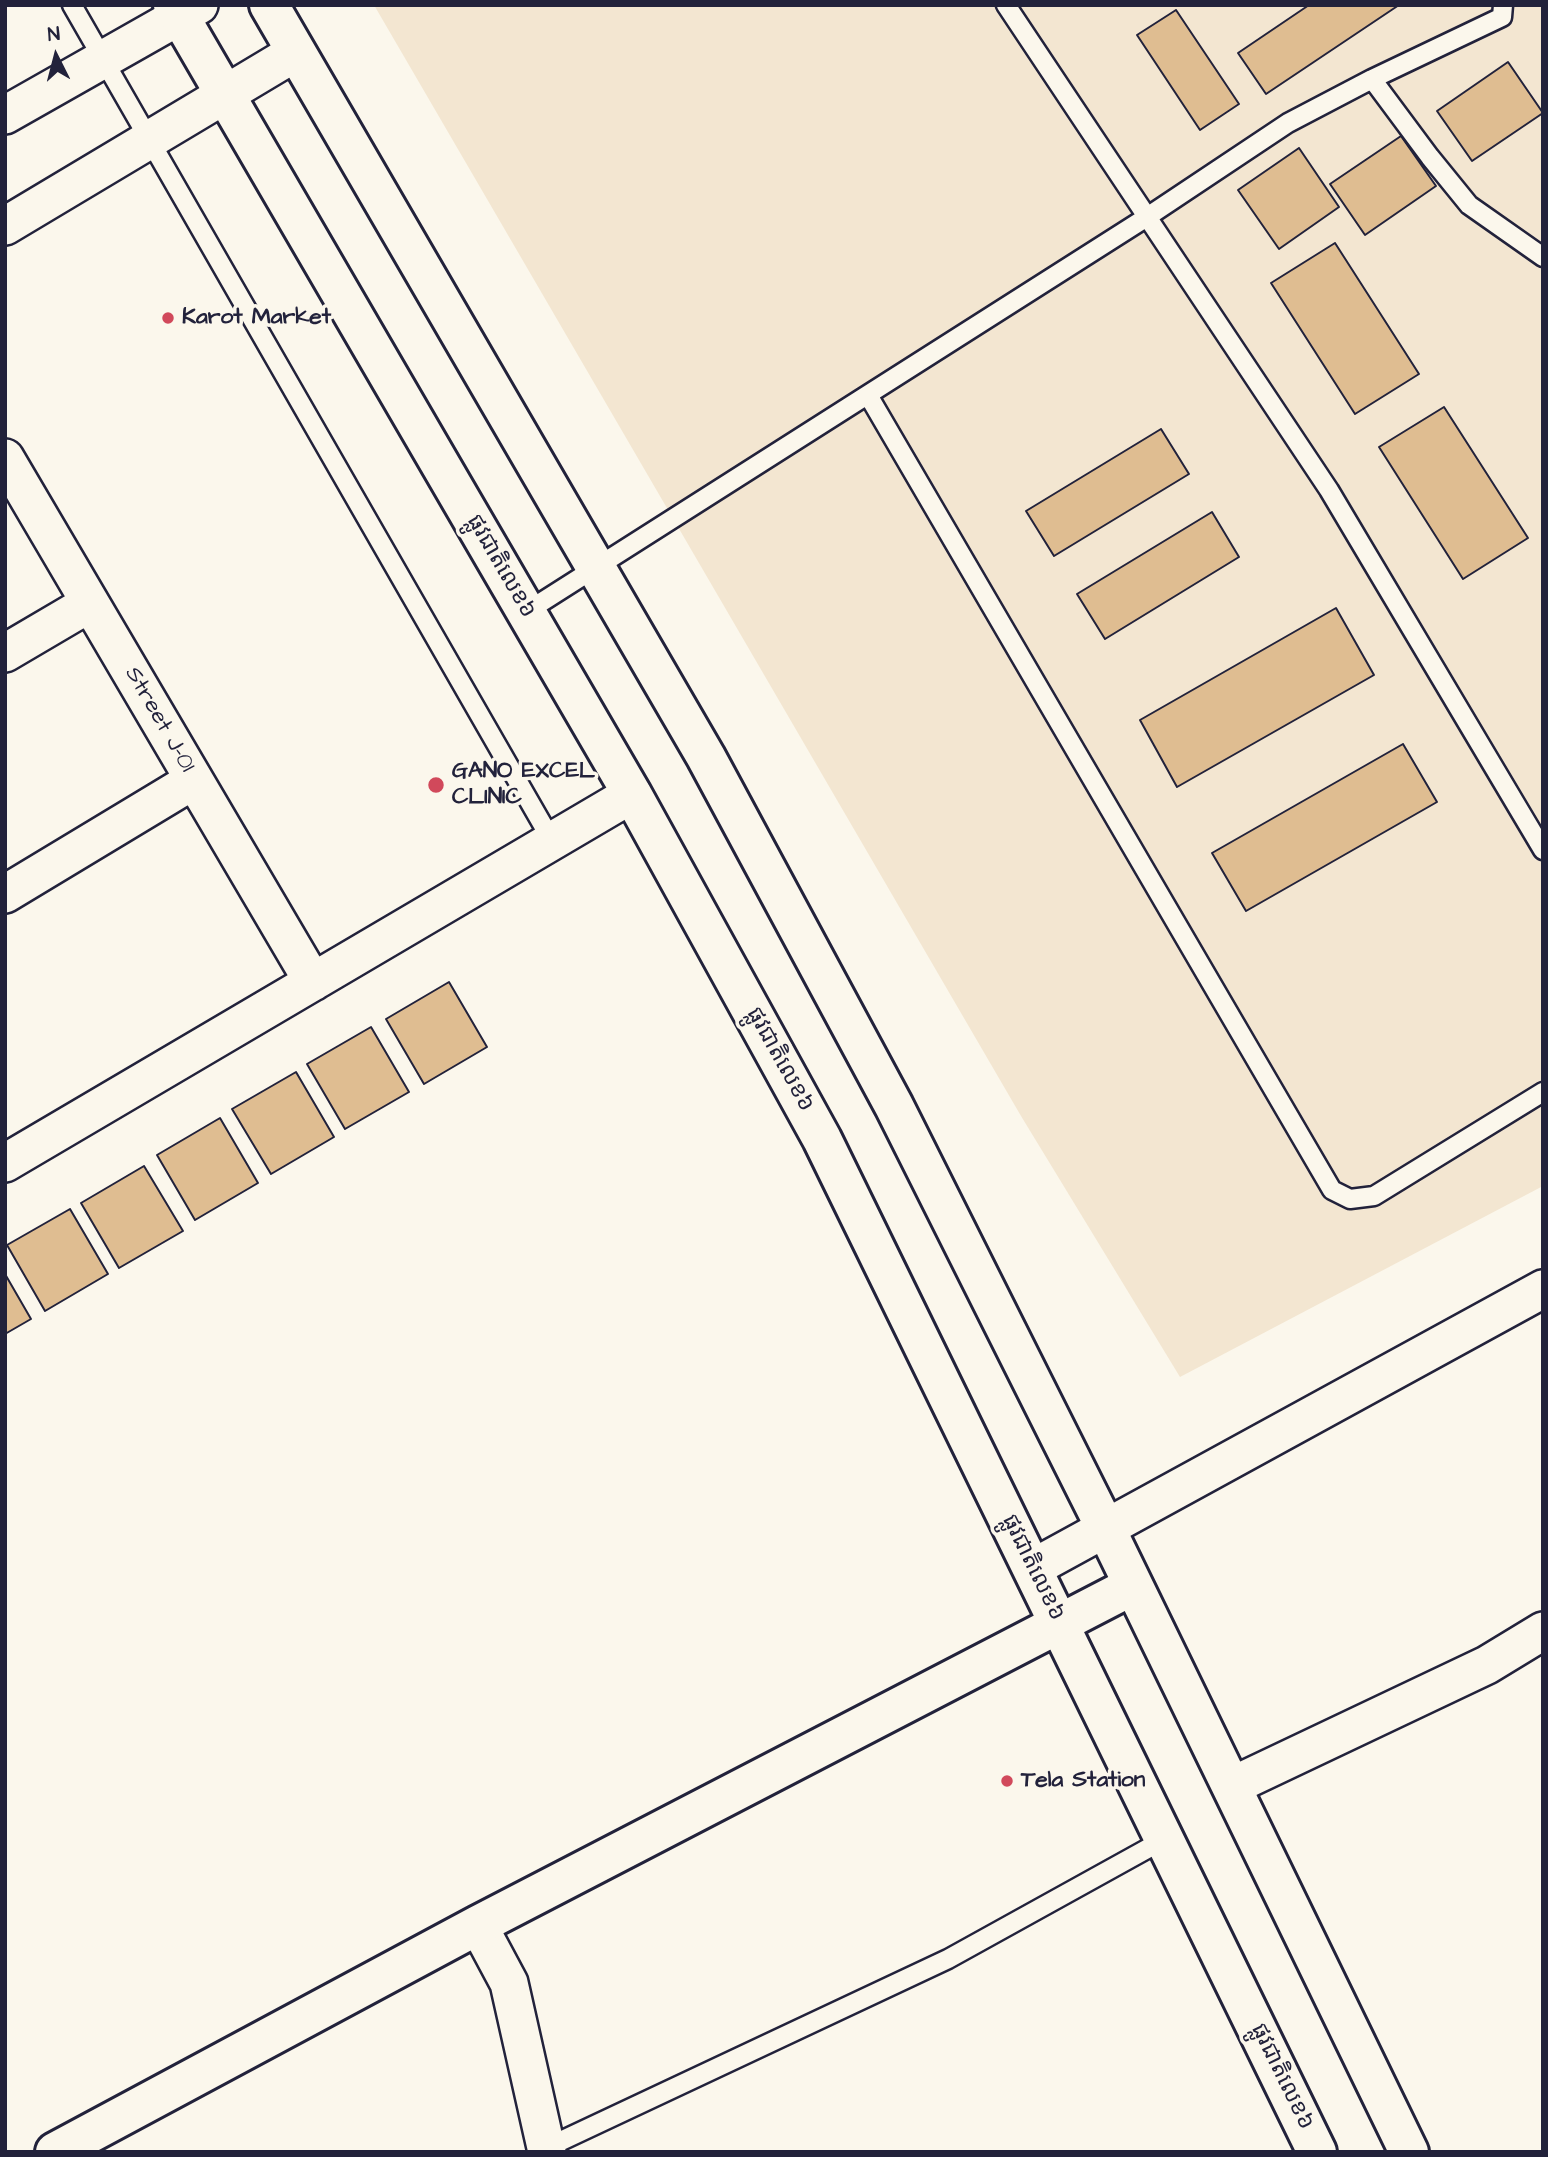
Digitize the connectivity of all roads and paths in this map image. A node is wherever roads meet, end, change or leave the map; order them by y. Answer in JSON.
{"nodes":[{"id":1,"x":72,"y":5,"type":"edge"},
{"id":2,"x":269,"y":5,"type":"edge"},
{"id":3,"x":1006,"y":5,"type":"edge"},
{"id":4,"x":1503,"y":5,"type":"edge"},
{"id":5,"x":184,"y":9,"type":"edge"},
{"id":6,"x":296,"y":52,"type":"junction"},
{"id":7,"x":103,"y":59,"type":"junction"},
{"id":8,"x":1372,"y":79,"type":"junction"},
{"id":9,"x":225,"y":94,"type":"junction"},
{"id":10,"x":5,"y":114,"type":"edge"},
{"id":11,"x":150,"y":139,"type":"junction"},
{"id":12,"x":1147,"y":217,"type":"junction"},
{"id":13,"x":5,"y":226,"type":"edge"},
{"id":14,"x":1543,"y":257,"type":"edge"},
{"id":15,"x":868,"y":396,"type":"junction"},
{"id":16,"x":5,"y":458,"type":"edge"},
{"id":17,"x":596,"y":568,"type":"junction"},
{"id":18,"x":90,"y":603,"type":"junction"},
{"id":19,"x":526,"y":612,"type":"junction"},
{"id":20,"x":5,"y":653,"type":"edge"},
{"id":21,"x":194,"y":780,"type":"junction"},
{"id":22,"x":632,"y":794,"type":"junction"},
{"id":23,"x":552,"y":841,"type":"junction"},
{"id":24,"x":1543,"y":850,"type":"edge"},
{"id":25,"x":5,"y":894,"type":"edge"},
{"id":26,"x":313,"y":982,"type":"junction"},
{"id":27,"x":1543,"y":1092,"type":"edge"},
{"id":28,"x":5,"y":1163,"type":"edge"},
{"id":29,"x":1543,"y":1289,"type":"edge"},
{"id":30,"x":1106,"y":1529,"type":"junction"},
{"id":31,"x":1033,"y":1569,"type":"junction"},
{"id":32,"x":1132,"y":1586,"type":"junction"},
{"id":33,"x":1060,"y":1623,"type":"junction"},
{"id":34,"x":1543,"y":1631,"type":"edge"},
{"id":35,"x":1232,"y":1786,"type":"junction"},
{"id":36,"x":1165,"y":1839,"type":"junction"},
{"id":37,"x":478,"y":1925,"type":"junction"},
{"id":38,"x":547,"y":2150,"type":"edge"},
{"id":39,"x":55,"y":2152,"type":"edge"},
{"id":40,"x":1317,"y":2152,"type":"edge"},
{"id":41,"x":1409,"y":2152,"type":"edge"}],
"edges":[{"from":1,"to":7,"type":"lane"},
{"from":2,"to":6,"type":"main road"},
{"from":3,"to":12,"type":"lane"},
{"from":4,"to":8,"type":"lane"},
{"from":5,"to":7,"type":"street"},
{"from":5,"to":9,"type":"main road","name":"ផ្លូវជាតិលេខ៦"},
{"from":6,"to":9,"type":"street"},
{"from":6,"to":17,"type":"main road"},
{"from":7,"to":10,"type":"street"},
{"from":7,"to":11,"type":"lane"},
{"from":8,"to":12,"type":"lane"},
{"from":8,"to":14,"type":"lane"},
{"from":9,"to":11,"type":"street"},
{"from":9,"to":19,"type":"main road","name":"ផ្លូវជាតិលេខ៦"},
{"from":11,"to":13,"type":"street"},
{"from":11,"to":23,"type":"lane"},
{"from":12,"to":15,"type":"lane"},
{"from":12,"to":24,"type":"lane"},
{"from":15,"to":17,"type":"lane"},
{"from":15,"to":27,"type":"lane"},
{"from":16,"to":18,"type":"street","name":"Street J-01"},
{"from":17,"to":19,"type":"lane"},
{"from":17,"to":30,"type":"main road"},
{"from":18,"to":20,"type":"street"},
{"from":18,"to":21,"type":"street","name":"Street J-01"},
{"from":19,"to":22,"type":"main road","name":"ផ្លូវជាតិលេខ៦"},
{"from":21,"to":25,"type":"street"},
{"from":21,"to":26,"type":"street","name":"Street J-01"},
{"from":22,"to":23,"type":"street"},
{"from":22,"to":31,"type":"main road","name":"ផ្លូវជាតិលេខ៦"},
{"from":23,"to":26,"type":"street"},
{"from":26,"to":28,"type":"street"},
{"from":29,"to":30,"type":"street"},
{"from":30,"to":31,"type":"street"},
{"from":30,"to":32,"type":"main road"},
{"from":31,"to":33,"type":"main road","name":"ផ្លូវជាតិលេខ៦"},
{"from":32,"to":33,"type":"main road"},
{"from":32,"to":35,"type":"main road"},
{"from":33,"to":36,"type":"main road","name":"ផ្លូវជាតិលេខ៦"},
{"from":33,"to":37,"type":"main road"},
{"from":34,"to":35,"type":"street"},
{"from":35,"to":41,"type":"main road"},
{"from":36,"to":38,"type":"lane"},
{"from":36,"to":40,"type":"main road","name":"ផ្លូវជាតិលេខ៦"},
{"from":37,"to":38,"type":"street"},
{"from":37,"to":39,"type":"main road"}]}
